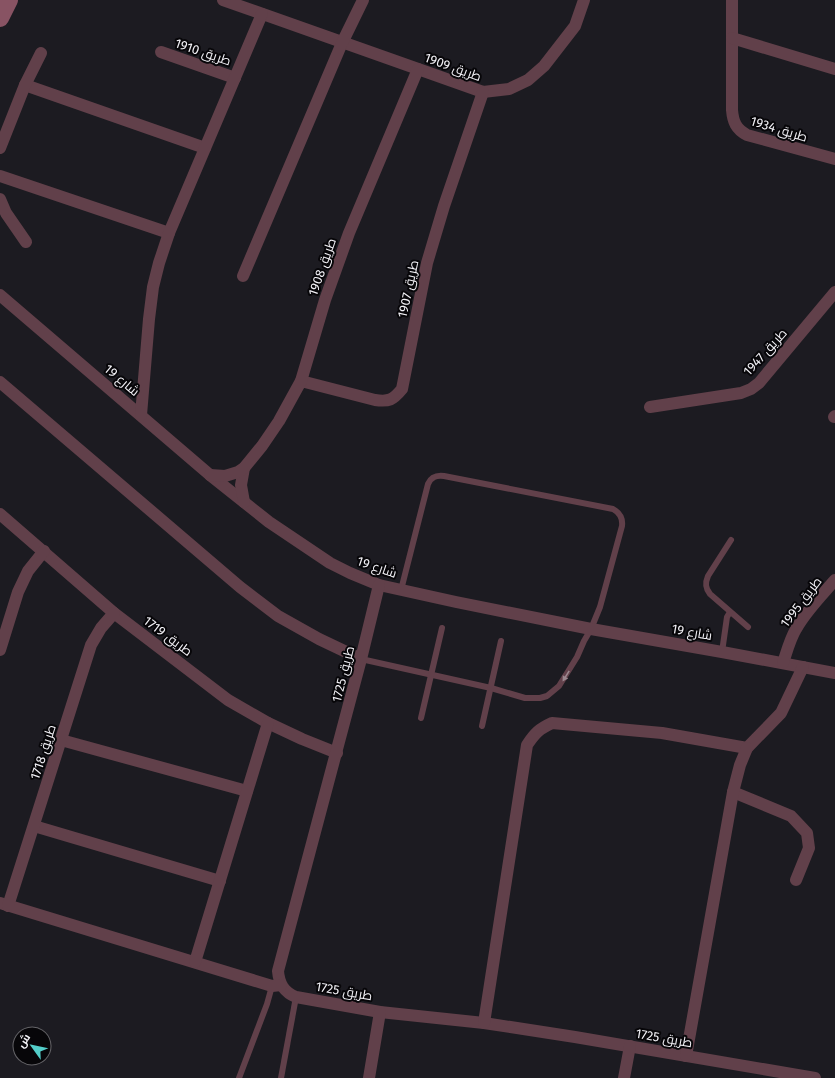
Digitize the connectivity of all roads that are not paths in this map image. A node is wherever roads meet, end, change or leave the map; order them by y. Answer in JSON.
{"nodes":[{"id":1,"x":9,"y":0,"type":"edge"},
{"id":2,"x":223,"y":0,"type":"edge"},
{"id":3,"x":363,"y":0,"type":"edge"},
{"id":4,"x":584,"y":0,"type":"edge"},
{"id":5,"x":732,"y":0,"type":"edge"},
{"id":6,"x":262,"y":14,"type":"junction"},
{"id":7,"x":0,"y":18,"type":"edge"},
{"id":8,"x":732,"y":38,"type":"junction"},
{"id":9,"x":342,"y":43,"type":"junction"},
{"id":10,"x":40,"y":52,"type":"dead end"},
{"id":11,"x":162,"y":52,"type":"dead end"},
{"id":12,"x":418,"y":69,"type":"junction"},
{"id":13,"x":835,"y":69,"type":"edge"},
{"id":14,"x":235,"y":78,"type":"junction"},
{"id":15,"x":25,"y":85,"type":"junction"},
{"id":16,"x":483,"y":92,"type":"junction"},
{"id":17,"x":0,"y":148,"type":"edge"},
{"id":18,"x":205,"y":148,"type":"junction"},
{"id":19,"x":834,"y":156,"type":"edge"},
{"id":20,"x":0,"y":176,"type":"edge"},
{"id":21,"x":0,"y":200,"type":"edge"},
{"id":22,"x":169,"y":234,"type":"junction"},
{"id":23,"x":26,"y":242,"type":"dead end"},
{"id":24,"x":243,"y":276,"type":"dead end"},
{"id":25,"x":835,"y":292,"type":"edge"},
{"id":26,"x":1,"y":300,"type":"edge"},
{"id":27,"x":301,"y":381,"type":"junction"},
{"id":28,"x":0,"y":382,"type":"edge"},
{"id":29,"x":650,"y":406,"type":"dead end"},
{"id":30,"x":141,"y":415,"type":"junction"},
{"id":31,"x":244,"y":468,"type":"junction"},
{"id":32,"x":210,"y":475,"type":"junction"},
{"id":33,"x":244,"y":502,"type":"junction"},
{"id":34,"x":0,"y":514,"type":"edge"},
{"id":35,"x":731,"y":540,"type":"dead end"},
{"id":36,"x":44,"y":551,"type":"junction"},
{"id":37,"x":835,"y":580,"type":"edge"},
{"id":38,"x":379,"y":584,"type":"junction"},
{"id":39,"x":401,"y":590,"type":"junction"},
{"id":40,"x":730,"y":612,"type":"junction"},
{"id":41,"x":114,"y":613,"type":"junction"},
{"id":42,"x":748,"y":627,"type":"dead end"},
{"id":43,"x":442,"y":628,"type":"dead end"},
{"id":44,"x":591,"y":630,"type":"junction"},
{"id":45,"x":501,"y":640,"type":"dead end"},
{"id":46,"x":0,"y":650,"type":"edge"},
{"id":47,"x":722,"y":652,"type":"junction"},
{"id":48,"x":362,"y":659,"type":"junction"},
{"id":49,"x":783,"y":663,"type":"junction"},
{"id":50,"x":803,"y":668,"type":"junction"},
{"id":51,"x":835,"y":673,"type":"edge"},
{"id":52,"x":431,"y":675,"type":"junction"},
{"id":53,"x":491,"y":688,"type":"junction"},
{"id":54,"x":421,"y":718,"type":"dead end"},
{"id":55,"x":268,"y":723,"type":"junction"},
{"id":56,"x":482,"y":726,"type":"dead end"},
{"id":57,"x":61,"y":740,"type":"junction"},
{"id":58,"x":747,"y":748,"type":"junction"},
{"id":59,"x":337,"y":753,"type":"junction"},
{"id":60,"x":247,"y":791,"type":"junction"},
{"id":61,"x":733,"y":792,"type":"junction"},
{"id":62,"x":34,"y":826,"type":"junction"},
{"id":63,"x":220,"y":880,"type":"junction"},
{"id":64,"x":796,"y":880,"type":"dead end"},
{"id":65,"x":4,"y":904,"type":"edge"},
{"id":66,"x":195,"y":962,"type":"junction"},
{"id":67,"x":277,"y":985,"type":"junction"},
{"id":68,"x":296,"y":997,"type":"junction"},
{"id":69,"x":380,"y":1012,"type":"junction"},
{"id":70,"x":484,"y":1023,"type":"junction"},
{"id":71,"x":630,"y":1046,"type":"junction"},
{"id":72,"x":686,"y":1056,"type":"junction"},
{"id":73,"x":239,"y":1078,"type":"edge"},
{"id":74,"x":281,"y":1078,"type":"edge"},
{"id":75,"x":370,"y":1078,"type":"edge"},
{"id":76,"x":624,"y":1078,"type":"edge"},
{"id":77,"x":815,"y":1078,"type":"edge"}],
"edges":[{"from":1,"to":7,"type":"street"},
{"from":2,"to":6,"type":"street","name":"طريق 1909"},
{"from":3,"to":9,"type":"street"},
{"from":4,"to":16,"type":"street","name":"طريق 1909"},
{"from":5,"to":8,"type":"street","name":"طريق 1934"},
{"from":6,"to":9,"type":"street","name":"طريق 1909"},
{"from":6,"to":14,"type":"street"},
{"from":8,"to":13,"type":"street"},
{"from":8,"to":19,"type":"street","name":"طريق 1934"},
{"from":9,"to":12,"type":"street","name":"طريق 1909"},
{"from":9,"to":24,"type":"street"},
{"from":10,"to":15,"type":"street"},
{"from":11,"to":14,"type":"street","name":"طريق 1910"},
{"from":12,"to":16,"type":"street","name":"طريق 1909"},
{"from":12,"to":27,"type":"street","name":"طريق 1908"},
{"from":14,"to":18,"type":"street"},
{"from":15,"to":17,"type":"street"},
{"from":15,"to":18,"type":"street"},
{"from":16,"to":27,"type":"street","name":"طريق 1907"},
{"from":18,"to":22,"type":"street"},
{"from":20,"to":22,"type":"street"},
{"from":21,"to":23,"type":"street"},
{"from":22,"to":30,"type":"street"},
{"from":25,"to":29,"type":"street","name":"طريق 1947"},
{"from":26,"to":30,"type":"street","name":"شارع 19"},
{"from":27,"to":31,"type":"street","name":"طريق 1908"},
{"from":28,"to":48,"type":"street"},
{"from":30,"to":32,"type":"street","name":"شارع 19"},
{"from":31,"to":32,"type":"street","name":"طريق 1908"},
{"from":31,"to":33,"type":"street"},
{"from":32,"to":33,"type":"street","name":"شارع 19"},
{"from":33,"to":38,"type":"street","name":"شارع 19"},
{"from":34,"to":36,"type":"street","name":"طريق 1719"},
{"from":35,"to":40,"type":"lane"},
{"from":36,"to":41,"type":"street","name":"طريق 1719"},
{"from":36,"to":46,"type":"street"},
{"from":37,"to":49,"type":"street","name":"طريق 1995"},
{"from":38,"to":39,"type":"street","name":"شارع 19"},
{"from":38,"to":48,"type":"street","name":"طريق 1725"},
{"from":39,"to":44,"type":"street","name":"شارع 19"},
{"from":39,"to":44,"type":"lane"},
{"from":40,"to":42,"type":"lane"},
{"from":40,"to":47,"type":"lane"},
{"from":41,"to":55,"type":"street","name":"طريق 1719"},
{"from":41,"to":57,"type":"street","name":"طريق 1718"},
{"from":43,"to":52,"type":"lane"},
{"from":44,"to":47,"type":"street","name":"شارع 19"},
{"from":44,"to":53,"type":"lane","one_way":true},
{"from":45,"to":53,"type":"lane"},
{"from":47,"to":49,"type":"street","name":"شارع 19"},
{"from":48,"to":52,"type":"lane"},
{"from":48,"to":59,"type":"street","name":"طريق 1725"},
{"from":49,"to":50,"type":"street","name":"شارع 19"},
{"from":50,"to":51,"type":"street","name":"شارع 19"},
{"from":50,"to":58,"type":"street"},
{"from":52,"to":53,"type":"lane"},
{"from":52,"to":54,"type":"lane"},
{"from":53,"to":56,"type":"lane"},
{"from":55,"to":59,"type":"street","name":"طريق 1719"},
{"from":55,"to":60,"type":"street"},
{"from":57,"to":60,"type":"street"},
{"from":57,"to":62,"type":"street","name":"طريق 1718"},
{"from":58,"to":61,"type":"street"},
{"from":58,"to":70,"type":"street"},
{"from":59,"to":67,"type":"street","name":"طريق 1725"},
{"from":60,"to":63,"type":"street"},
{"from":61,"to":64,"type":"street"},
{"from":61,"to":72,"type":"street"},
{"from":62,"to":63,"type":"street"},
{"from":62,"to":65,"type":"street","name":"طريق 1718"},
{"from":63,"to":66,"type":"street"},
{"from":65,"to":66,"type":"street"},
{"from":66,"to":67,"type":"street"},
{"from":67,"to":68,"type":"street","name":"طريق 1725"},
{"from":67,"to":73,"type":"lane"},
{"from":68,"to":69,"type":"street","name":"طريق 1725"},
{"from":68,"to":74,"type":"lane"},
{"from":69,"to":70,"type":"street","name":"طريق 1725"},
{"from":69,"to":75,"type":"street"},
{"from":70,"to":71,"type":"street","name":"طريق 1725"},
{"from":71,"to":72,"type":"street","name":"طريق 1725"},
{"from":71,"to":76,"type":"street"},
{"from":72,"to":77,"type":"street","name":"طريق 1725"}]}
